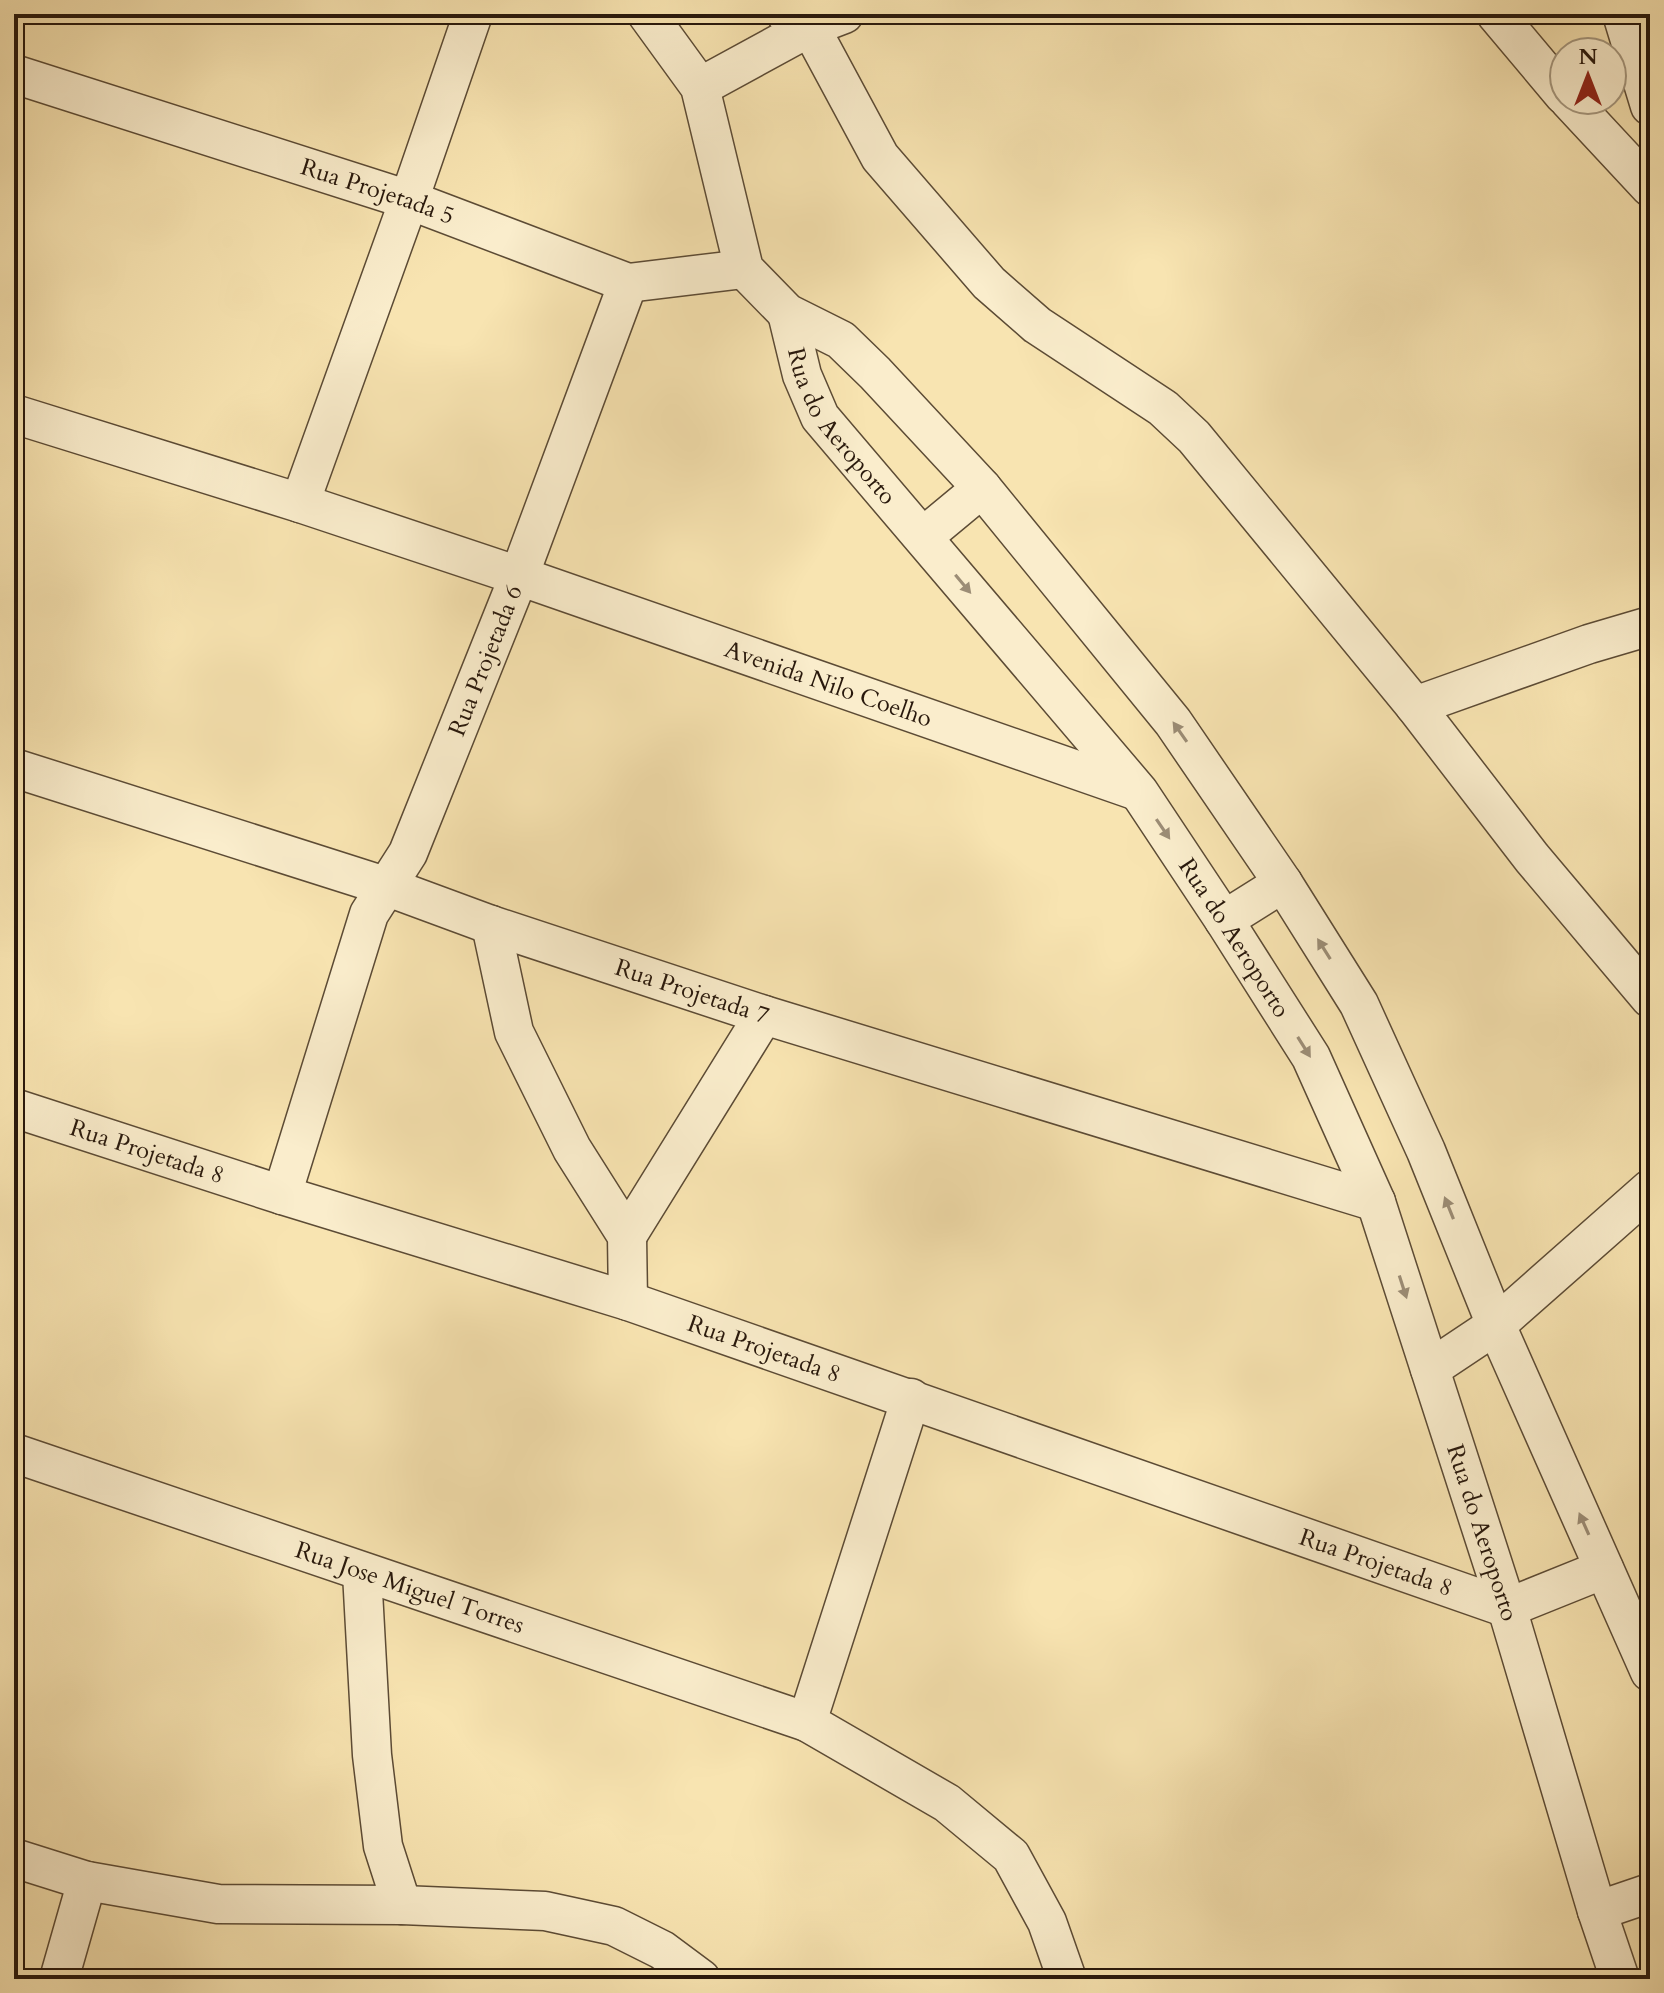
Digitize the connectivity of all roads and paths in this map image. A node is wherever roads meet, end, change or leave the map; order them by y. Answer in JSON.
{"nodes":[{"id":1,"x":473,"y":14,"type":"edge"},
{"id":2,"x":647,"y":14,"type":"edge"},
{"id":3,"x":1496,"y":14,"type":"edge"},
{"id":4,"x":1622,"y":14,"type":"edge"},
{"id":5,"x":813,"y":18,"type":"edge"},
{"id":6,"x":14,"y":74,"type":"edge"},
{"id":7,"x":1548,"y":76,"type":"edge"},
{"id":8,"x":700,"y":87,"type":"junction"},
{"id":9,"x":1650,"y":106,"type":"edge"},
{"id":10,"x":1584,"y":116,"type":"edge"},
{"id":11,"x":1650,"y":187,"type":"edge"},
{"id":12,"x":409,"y":200,"type":"junction"},
{"id":13,"x":744,"y":269,"type":"junction"},
{"id":14,"x":628,"y":283,"type":"junction"},
{"id":15,"x":787,"y":313,"type":"junction"},
{"id":16,"x":14,"y":414,"type":"edge"},
{"id":17,"x":982,"y":488,"type":"junction"},
{"id":18,"x":300,"y":503,"type":"junction"},
{"id":19,"x":923,"y":537,"type":"junction"},
{"id":20,"x":519,"y":576,"type":"junction"},
{"id":21,"x":1650,"y":626,"type":"edge"},
{"id":22,"x":1415,"y":706,"type":"junction"},
{"id":23,"x":14,"y":768,"type":"edge"},
{"id":24,"x":1139,"y":792,"type":"junction"},
{"id":25,"x":1283,"y":883,"type":"junction"},
{"id":26,"x":388,"y":887,"type":"junction"},
{"id":27,"x":1224,"y":920,"type":"junction"},
{"id":28,"x":491,"y":925,"type":"junction"},
{"id":29,"x":1650,"y":998,"type":"edge"},
{"id":30,"x":764,"y":1015,"type":"junction"},
{"id":31,"x":14,"y":1108,"type":"edge"},
{"id":32,"x":1650,"y":1189,"type":"edge"},
{"id":33,"x":282,"y":1195,"type":"junction"},
{"id":34,"x":1376,"y":1202,"type":"junction"},
{"id":35,"x":627,"y":1236,"type":"junction"},
{"id":36,"x":628,"y":1301,"type":"junction"},
{"id":37,"x":1496,"y":1325,"type":"junction"},
{"id":38,"x":1430,"y":1369,"type":"junction"},
{"id":39,"x":911,"y":1398,"type":"junction"},
{"id":40,"x":14,"y":1453,"type":"edge"},
{"id":41,"x":1604,"y":1569,"type":"junction"},
{"id":42,"x":362,"y":1573,"type":"junction"},
{"id":43,"x":1507,"y":1608,"type":"junction"},
{"id":44,"x":1650,"y":1672,"type":"edge"},
{"id":45,"x":807,"y":1722,"type":"junction"},
{"id":46,"x":14,"y":1858,"type":"edge"},
{"id":47,"x":87,"y":1881,"type":"junction"},
{"id":48,"x":1650,"y":1893,"type":"edge"},
{"id":49,"x":402,"y":1905,"type":"junction"},
{"id":50,"x":1597,"y":1911,"type":"junction"},
{"id":51,"x":59,"y":1979,"type":"edge"},
{"id":52,"x":701,"y":1979,"type":"edge"},
{"id":53,"x":1067,"y":1979,"type":"edge"},
{"id":54,"x":1620,"y":1979,"type":"edge"}],
"edges":[{"from":1,"to":12,"type":"street"},
{"from":2,"to":8,"type":"street"},
{"from":3,"to":7,"type":"street"},
{"from":4,"to":9,"type":"street"},
{"from":5,"to":8,"type":"street"},
{"from":5,"to":22,"type":"street"},
{"from":6,"to":12,"type":"street","name":"Rua Projetada 5"},
{"from":8,"to":13,"type":"street"},
{"from":10,"to":11,"type":"street"},
{"from":12,"to":14,"type":"street","name":"Rua Projetada 5"},
{"from":12,"to":18,"type":"street"},
{"from":13,"to":14,"type":"street","name":"Rua Projetada 5"},
{"from":13,"to":15,"type":"street"},
{"from":14,"to":20,"type":"street"},
{"from":15,"to":17,"type":"street","name":"Rua do Aeroporto"},
{"from":15,"to":19,"type":"street","name":"Rua do Aeroporto"},
{"from":16,"to":18,"type":"street","name":"Rua Projetada 6"},
{"from":17,"to":19,"type":"street"},
{"from":25,"to":17,"type":"street","name":"Rua do Aeroporto","one_way":true},
{"from":18,"to":20,"type":"street","name":"Rua Projetada 6"},
{"from":19,"to":24,"type":"street","name":"Rua do Aeroporto","one_way":true},
{"from":20,"to":24,"type":"street","name":"Avenida Nilo Coelho"},
{"from":20,"to":26,"type":"street","name":"Rua Projetada 6"},
{"from":21,"to":22,"type":"street"},
{"from":22,"to":29,"type":"street"},
{"from":23,"to":26,"type":"street","name":"Rua Projetada 7"},
{"from":24,"to":27,"type":"street","name":"Rua do Aeroporto","one_way":true},
{"from":25,"to":27,"type":"street"},
{"from":37,"to":25,"type":"street","name":"Rua do Aeroporto","one_way":true},
{"from":26,"to":28,"type":"street","name":"Rua Projetada 7"},
{"from":26,"to":33,"type":"street","name":"Rua Projetada 6"},
{"from":27,"to":34,"type":"street","name":"Rua do Aeroporto","one_way":true},
{"from":28,"to":30,"type":"street","name":"Rua Projetada 7"},
{"from":28,"to":35,"type":"street"},
{"from":30,"to":34,"type":"street","name":"Rua Projetada 7"},
{"from":30,"to":35,"type":"street"},
{"from":31,"to":33,"type":"street","name":"Rua Projetada 8"},
{"from":32,"to":37,"type":"street"},
{"from":33,"to":36,"type":"street","name":"Rua Projetada 8"},
{"from":34,"to":38,"type":"street","name":"Rua do Aeroporto","one_way":true},
{"from":35,"to":36,"type":"street"},
{"from":36,"to":39,"type":"street","name":"Rua Projetada 8"},
{"from":37,"to":38,"type":"street"},
{"from":41,"to":37,"type":"street","name":"Rua do Aeroporto","one_way":true},
{"from":38,"to":43,"type":"street","name":"Rua do Aeroporto"},
{"from":39,"to":43,"type":"street","name":"Rua Projetada 8"},
{"from":39,"to":45,"type":"street"},
{"from":40,"to":42,"type":"street","name":"Rua Jose Miguel Torres"},
{"from":41,"to":43,"type":"street"},
{"from":41,"to":44,"type":"street","name":"Rua do Aeroporto"},
{"from":42,"to":45,"type":"street","name":"Rua Jose Miguel Torres"},
{"from":42,"to":49,"type":"street"},
{"from":43,"to":50,"type":"street","name":"Rua do Aeroporto"},
{"from":45,"to":53,"type":"street","name":"Rua Jose Miguel Torres"},
{"from":46,"to":47,"type":"street"},
{"from":47,"to":49,"type":"street"},
{"from":47,"to":51,"type":"street"},
{"from":48,"to":50,"type":"street"},
{"from":49,"to":52,"type":"street"},
{"from":50,"to":54,"type":"street","name":"Rua do Aeroporto"}]}
